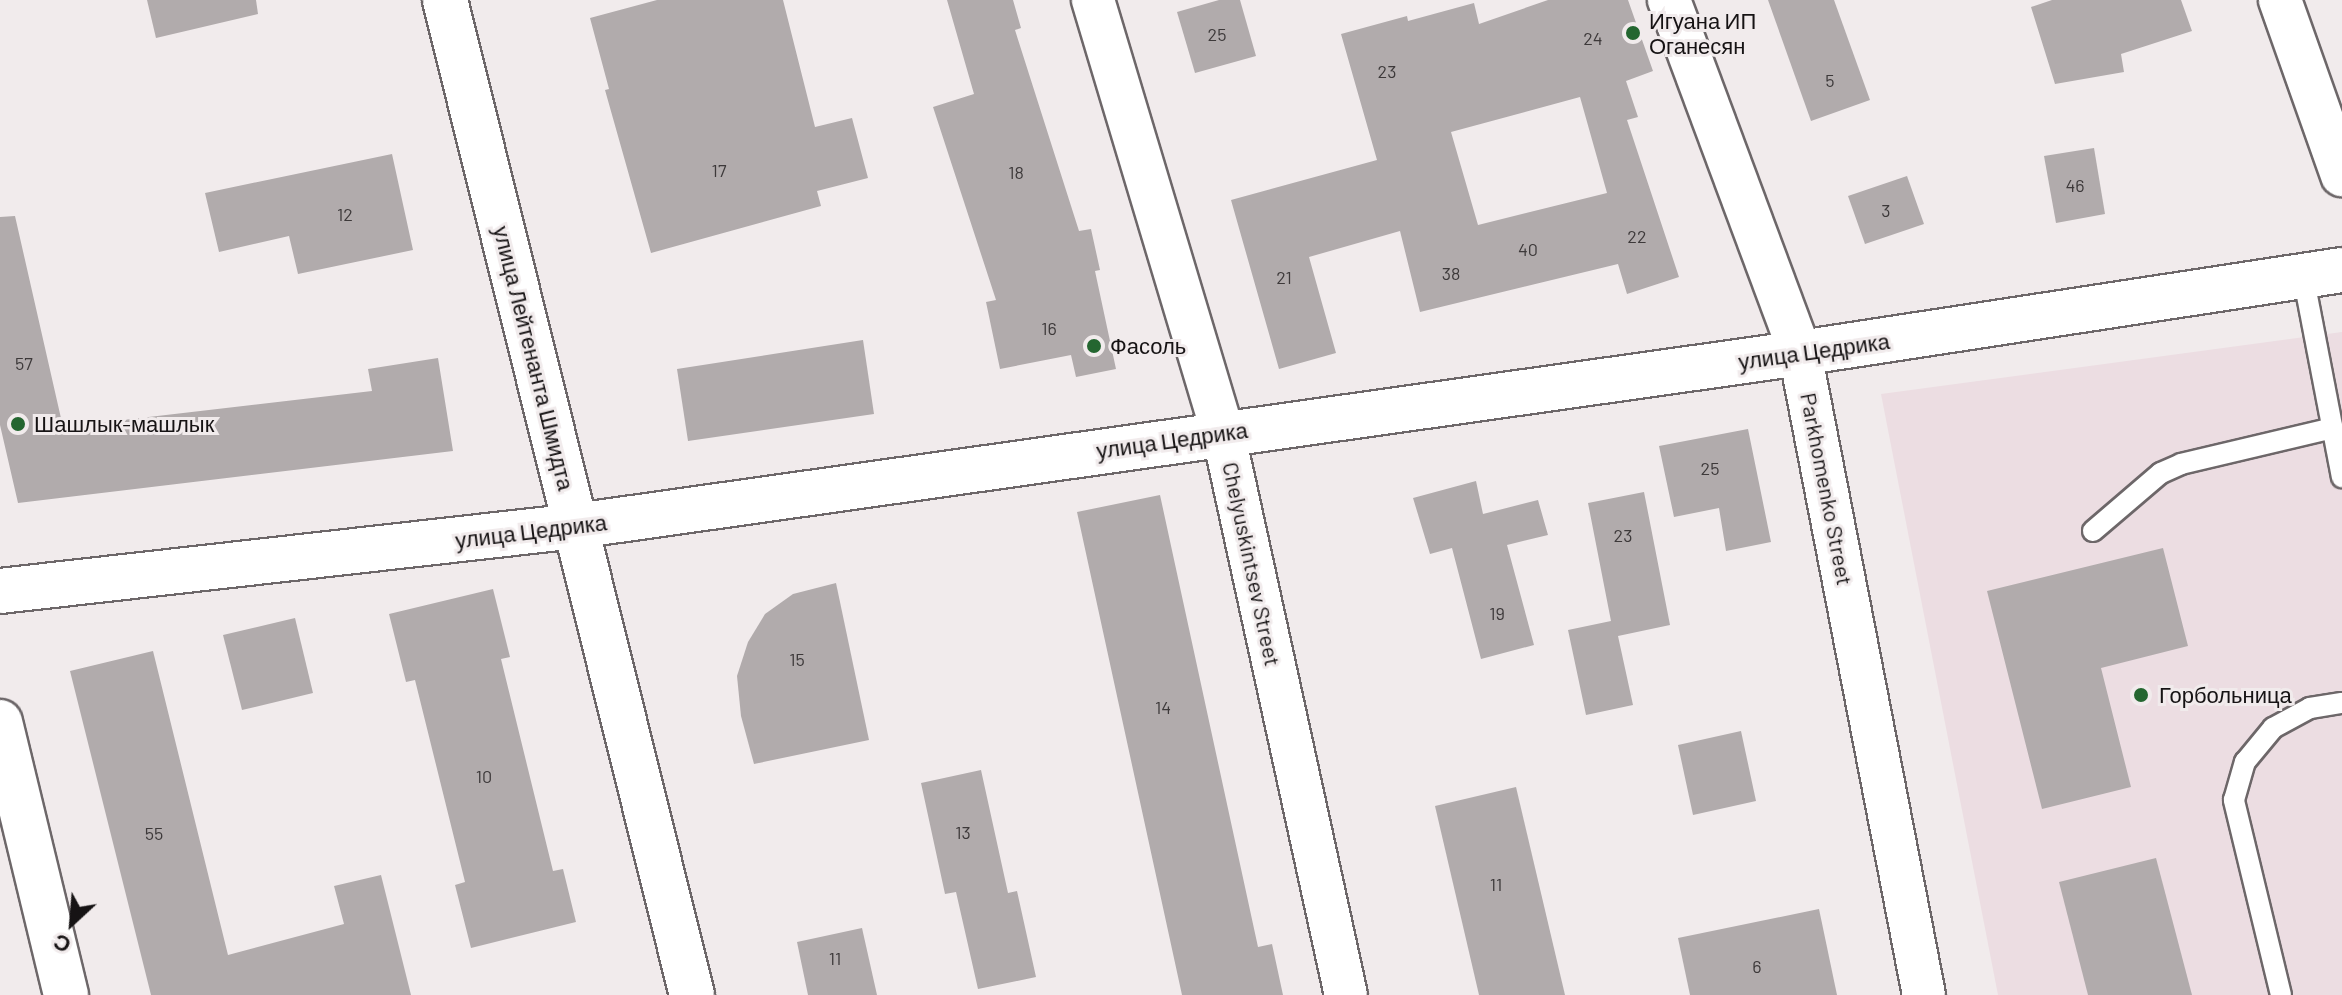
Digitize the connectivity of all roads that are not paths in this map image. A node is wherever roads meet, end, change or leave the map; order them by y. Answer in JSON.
{"nodes":[{"id":1,"x":445,"y":0,"type":"edge"},
{"id":2,"x":1093,"y":0,"type":"edge"},
{"id":3,"x":1669,"y":0,"type":"edge"},
{"id":4,"x":2280,"y":0,"type":"edge"},
{"id":5,"x":2342,"y":175,"type":"edge"},
{"id":6,"x":2323,"y":272,"type":"edge"},
{"id":7,"x":1800,"y":353,"type":"junction"},
{"id":8,"x":2333,"y":428,"type":"junction"},
{"id":9,"x":1223,"y":432,"type":"junction"},
{"id":10,"x":2342,"y":477,"type":"edge"},
{"id":11,"x":576,"y":526,"type":"junction"},
{"id":12,"x":2093,"y":531,"type":"dead end"},
{"id":13,"x":0,"y":591,"type":"edge"},
{"id":14,"x":2342,"y":703,"type":"edge"},
{"id":15,"x":0,"y":722,"type":"edge"},
{"id":16,"x":66,"y":995,"type":"edge"},
{"id":17,"x":692,"y":995,"type":"edge"},
{"id":18,"x":1346,"y":995,"type":"edge"},
{"id":19,"x":1924,"y":995,"type":"edge"},
{"id":20,"x":2281,"y":995,"type":"edge"}],
"edges":[{"from":1,"to":11,"type":"street","name":"улица Лейтенанта Шмидта"},
{"from":2,"to":9,"type":"street","name":"Chelyuskintsev Street"},
{"from":3,"to":7,"type":"street","name":"Parkhomenko Street"},
{"from":4,"to":5,"type":"street"},
{"from":6,"to":7,"type":"street","name":"улица Цедрика"},
{"from":6,"to":8,"type":"lane"},
{"from":7,"to":9,"type":"street","name":"улица Цедрика"},
{"from":7,"to":19,"type":"street","name":"Parkhomenko Street"},
{"from":8,"to":10,"type":"lane"},
{"from":8,"to":12,"type":"lane"},
{"from":9,"to":11,"type":"street","name":"улица Цедрика"},
{"from":9,"to":18,"type":"street","name":"Chelyuskintsev Street"},
{"from":11,"to":13,"type":"street","name":"улица Цедрика"},
{"from":11,"to":17,"type":"street","name":"улица Лейтенанта Шмидта"},
{"from":14,"to":20,"type":"lane"},
{"from":15,"to":16,"type":"street"}]}
